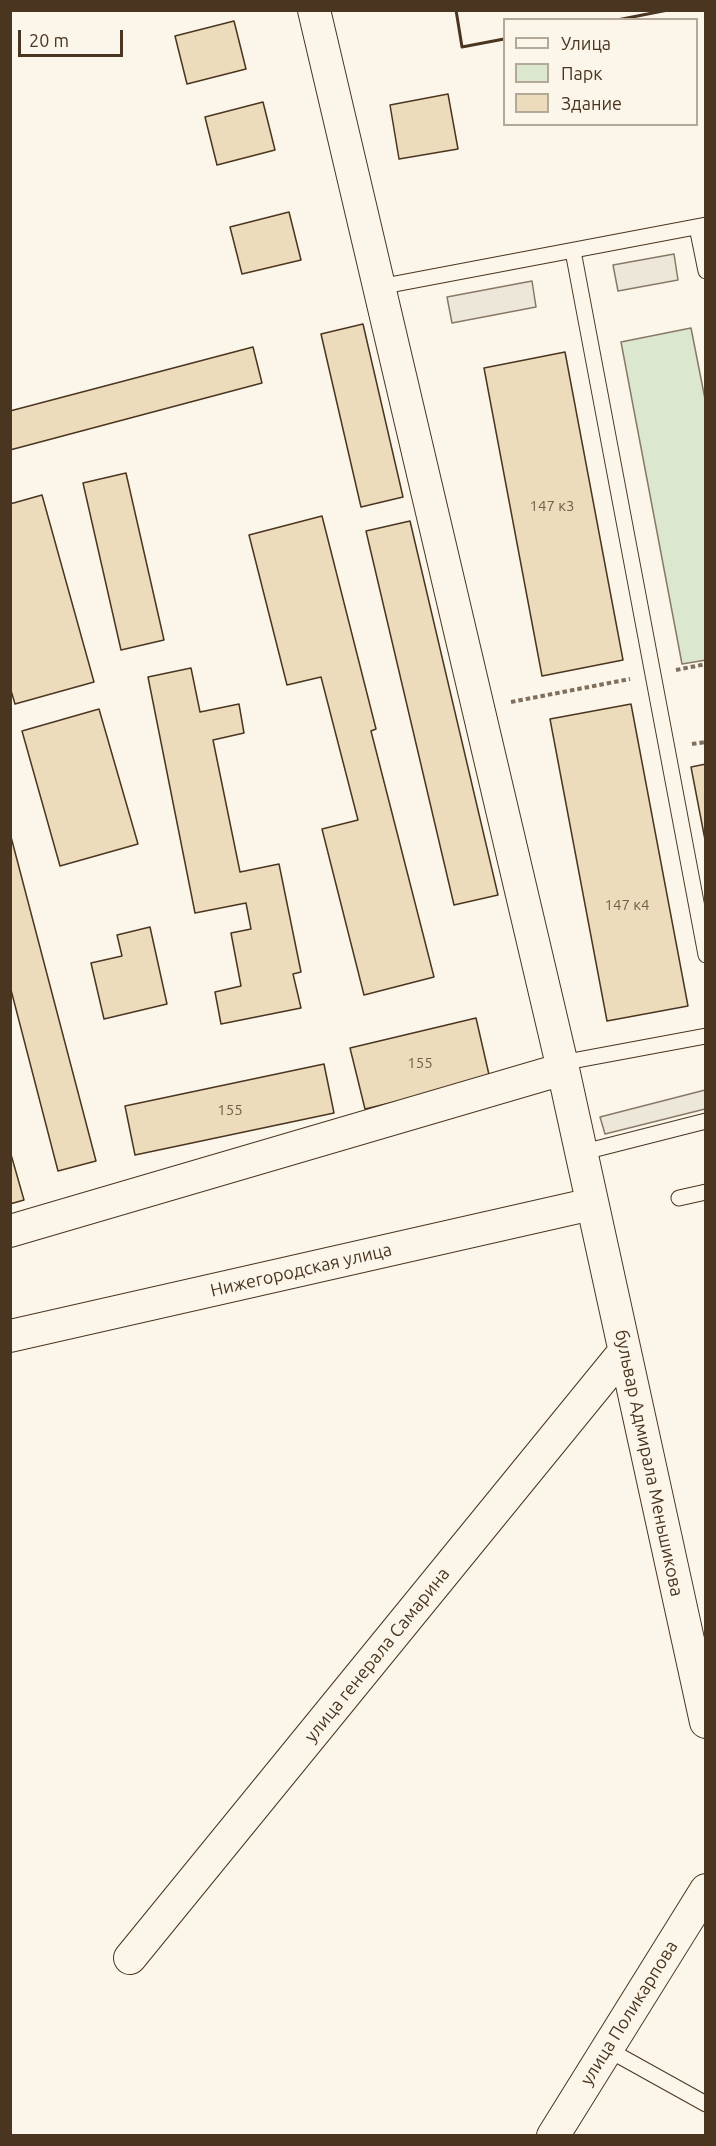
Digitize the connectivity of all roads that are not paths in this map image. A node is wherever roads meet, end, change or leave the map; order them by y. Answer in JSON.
{"nodes":[{"id":1,"x":314,"y":10,"type":"edge"},
{"id":2,"x":701,"y":226,"type":"edge"},
{"id":3,"x":573,"y":250,"type":"junction"},
{"id":4,"x":705,"y":271,"type":"edge"},
{"id":5,"x":379,"y":287,"type":"junction"},
{"id":6,"x":705,"y":955,"type":"edge"},
{"id":7,"x":705,"y":1036,"type":"edge"},
{"id":8,"x":562,"y":1066,"type":"junction"},
{"id":9,"x":705,"y":1121,"type":"edge"},
{"id":10,"x":580,"y":1153,"type":"junction"},
{"id":11,"x":705,"y":1192,"type":"edge"},
{"id":12,"x":679,"y":1198,"type":"dead end"},
{"id":13,"x":592,"y":1204,"type":"junction"},
{"id":14,"x":10,"y":1231,"type":"edge"},
{"id":15,"x":10,"y":1336,"type":"edge"},
{"id":16,"x":624,"y":1352,"type":"junction"},
{"id":17,"x":705,"y":1722,"type":"edge"},
{"id":18,"x":705,"y":1890,"type":"edge"},
{"id":19,"x":130,"y":1958,"type":"dead end"},
{"id":20,"x":607,"y":2049,"type":"junction"},
{"id":21,"x":705,"y":2104,"type":"edge"},
{"id":22,"x":553,"y":2136,"type":"edge"}],
"edges":[{"from":1,"to":5,"type":"street","name":"бульвар Адмирала Меньшикова"},
{"from":2,"to":3,"type":"lane"},
{"from":2,"to":4,"type":"lane"},
{"from":3,"to":5,"type":"lane"},
{"from":3,"to":6,"type":"lane"},
{"from":5,"to":8,"type":"street","name":"бульвар Адмирала Меньшикова"},
{"from":7,"to":8,"type":"lane"},
{"from":8,"to":10,"type":"street","name":"бульвар Адмирала Меньшикова"},
{"from":8,"to":14,"type":"street"},
{"from":9,"to":10,"type":"lane"},
{"from":10,"to":13,"type":"street","name":"бульвар Адмирала Меньшикова"},
{"from":11,"to":12,"type":"lane"},
{"from":13,"to":15,"type":"street","name":"Нижегородская улица"},
{"from":13,"to":16,"type":"street","name":"бульвар Адмирала Меньшикова"},
{"from":16,"to":17,"type":"street","name":"бульвар Адмирала Меньшикова"},
{"from":16,"to":19,"type":"street","name":"улица генерала Самарина"},
{"from":18,"to":20,"type":"street","name":"улица Поликарпова"},
{"from":20,"to":21,"type":"lane"},
{"from":20,"to":22,"type":"street","name":"улица Поликарпова"}]}
